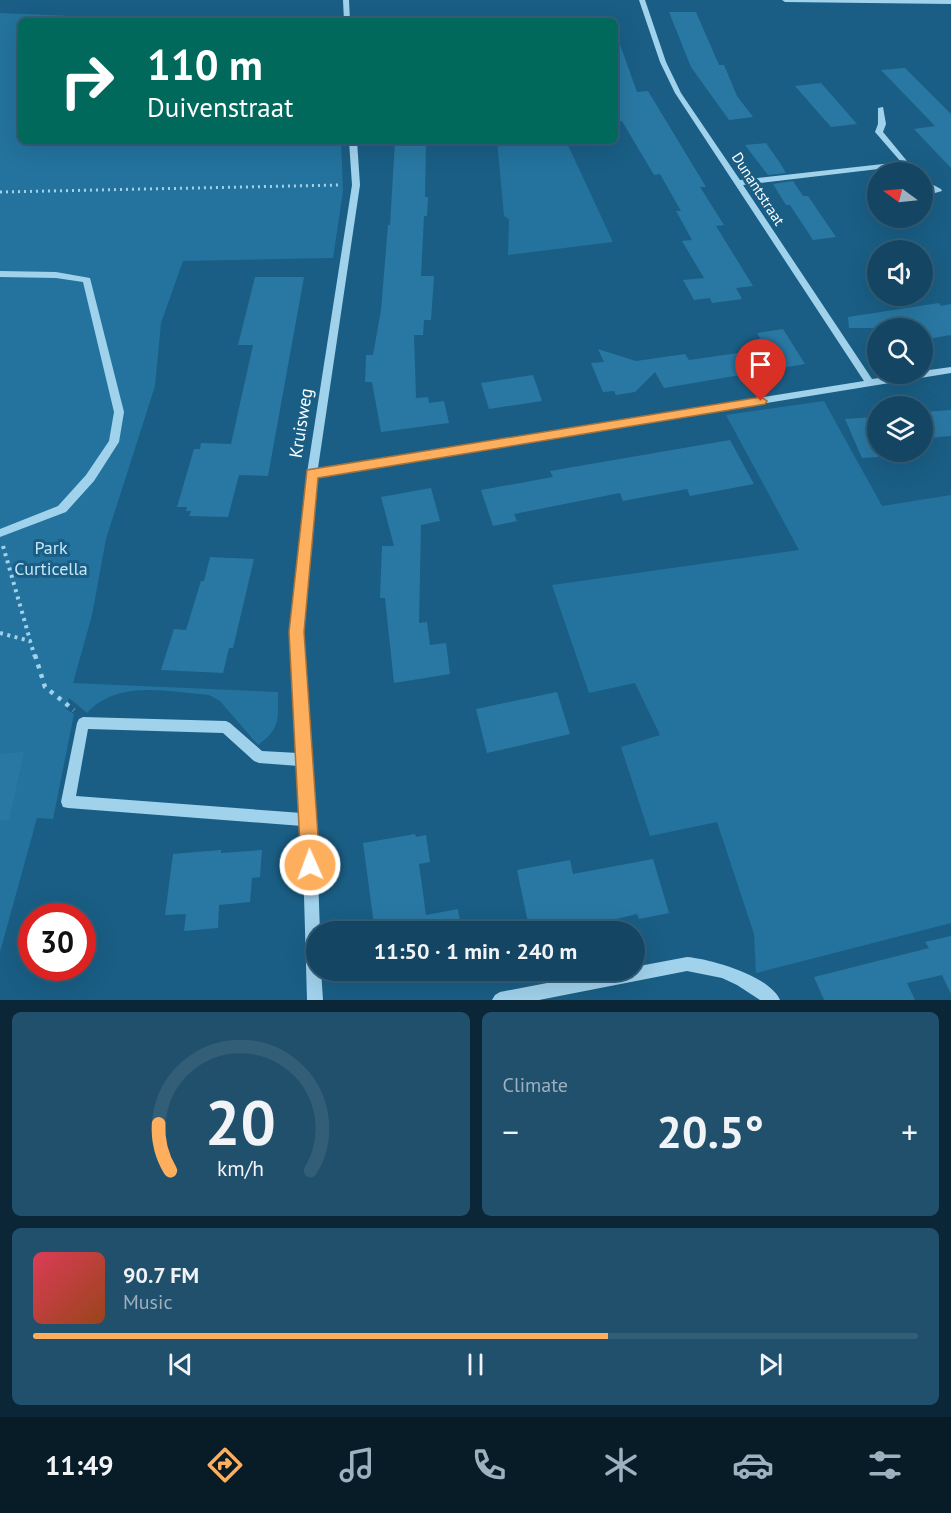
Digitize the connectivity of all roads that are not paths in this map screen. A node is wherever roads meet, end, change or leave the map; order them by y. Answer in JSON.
{"nodes":[{"id":1,"x":346,"y":0,"type":"edge"},
{"id":2,"x":642,"y":0,"type":"edge"},
{"id":3,"x":785,"y":0,"type":"edge"},
{"id":4,"x":951,"y":2,"type":"edge"},
{"id":5,"x":347,"y":18,"type":"edge"},
{"id":6,"x":881,"y":108,"type":"dead end"},
{"id":7,"x":353,"y":144,"type":"edge"},
{"id":8,"x":903,"y":162,"type":"edge"},
{"id":9,"x":867,"y":168,"type":"edge"},
{"id":10,"x":737,"y":183,"type":"junction"},
{"id":11,"x":933,"y":188,"type":"edge"},
{"id":12,"x":938,"y":191,"type":"dead end"},
{"id":13,"x":0,"y":274,"type":"edge"},
{"id":14,"x":951,"y":370,"type":"edge"},
{"id":15,"x":933,"y":373,"type":"edge"},
{"id":16,"x":867,"y":378,"type":"edge"},
{"id":17,"x":867,"y":383,"type":"edge"},
{"id":18,"x":312,"y":474,"type":"junction"},
{"id":19,"x":0,"y":533,"type":"edge"},
{"id":20,"x":305,"y":760,"type":"junction"},
{"id":21,"x":309,"y":820,"type":"junction"},
{"id":22,"x":315,"y":1000,"type":"edge"},
{"id":23,"x":500,"y":1000,"type":"edge"},
{"id":24,"x":772,"y":1000,"type":"edge"}],
"edges":[{"from":1,"to":5,"type":"street"},
{"from":2,"to":10,"type":"street","name":"Dunantstraat"},
{"from":3,"to":4,"type":"street"},
{"from":6,"to":8,"type":"street"},
{"from":7,"to":18,"type":"street","name":"Kruisweg"},
{"from":9,"to":10,"type":"street"},
{"from":10,"to":16,"type":"street","name":"Dunantstraat"},
{"from":11,"to":12,"type":"street"},
{"from":13,"to":19,"type":"street"},
{"from":14,"to":15,"type":"street"},
{"from":17,"to":18,"type":"street"},
{"from":18,"to":20,"type":"street","name":"Kruisweg"},
{"from":20,"to":21,"type":"street","name":"Kruisweg"},
{"from":20,"to":21,"type":"street"},
{"from":21,"to":22,"type":"street","name":"Kruisweg"},
{"from":23,"to":24,"type":"street"}]}
